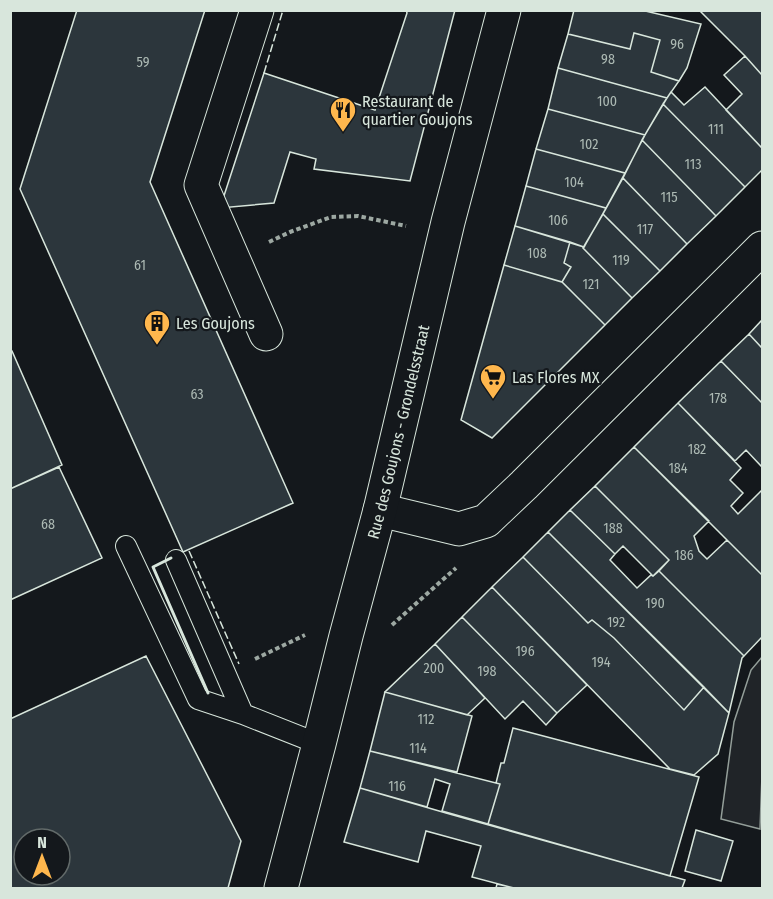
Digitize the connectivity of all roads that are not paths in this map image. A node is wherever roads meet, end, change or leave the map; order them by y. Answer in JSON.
{"nodes":[{"id":1,"x":256,"y":10,"type":"edge"},
{"id":2,"x":504,"y":10,"type":"edge"},
{"id":3,"x":762,"y":248,"type":"edge"},
{"id":4,"x":266,"y":334,"type":"dead end"},
{"id":5,"x":380,"y":510,"type":"junction"},
{"id":6,"x":126,"y":546,"type":"dead end"},
{"id":7,"x":176,"y":560,"type":"dead end"},
{"id":8,"x":243,"y":714,"type":"junction"},
{"id":9,"x":319,"y":744,"type":"junction"},
{"id":10,"x":291,"y":854,"type":"junction"},
{"id":11,"x":281,"y":888,"type":"edge"},
{"id":12,"x":305,"y":888,"type":"edge"}],
"edges":[{"from":1,"to":4,"type":"street"},
{"from":2,"to":5,"type":"street","name":"Rue des Goujons - Grondelsstraat"},
{"from":3,"to":5,"type":"street"},
{"from":5,"to":9,"type":"street","name":"Rue des Goujons - Grondelsstraat"},
{"from":6,"to":8,"type":"lane"},
{"from":7,"to":8,"type":"lane"},
{"from":8,"to":9,"type":"lane"},
{"from":9,"to":10,"type":"street","name":"Rue des Goujons - Grondelsstraat"},
{"from":10,"to":11,"type":"street","name":"Rue des Goujons - Grondelsstraat"},
{"from":10,"to":12,"type":"street"}]}
